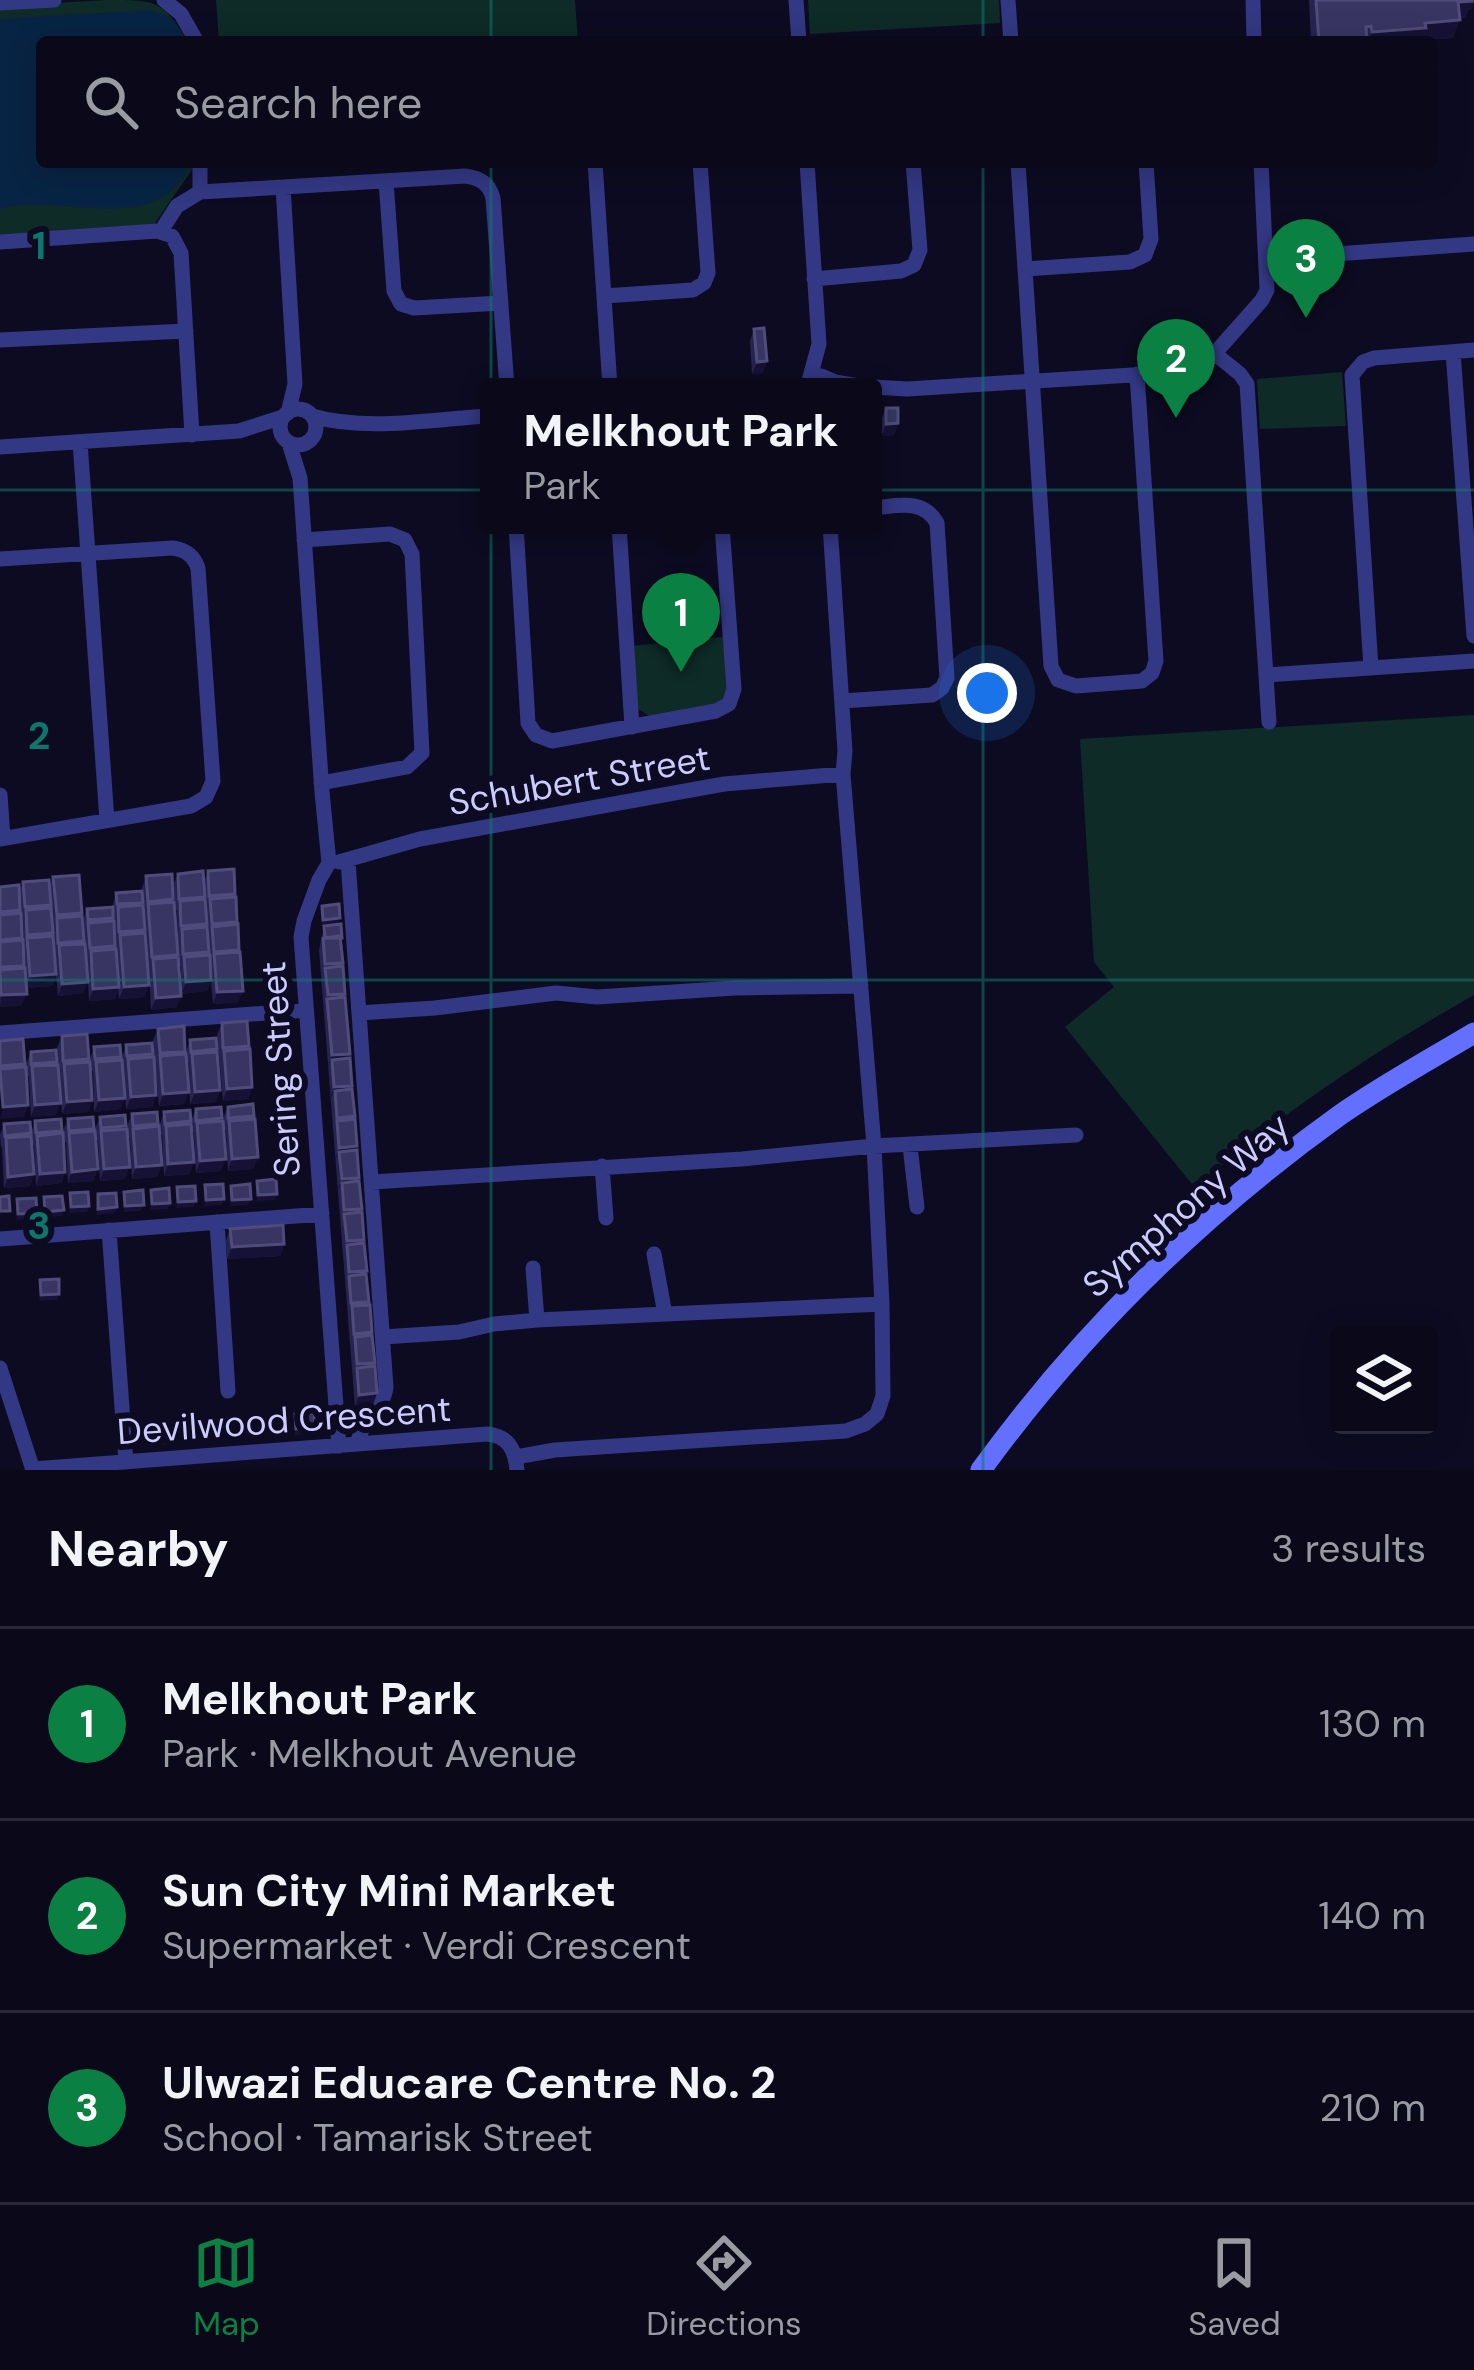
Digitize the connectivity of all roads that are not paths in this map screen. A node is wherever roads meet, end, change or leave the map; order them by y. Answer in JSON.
{"nodes":[{"id":1,"x":54,"y":0,"type":"edge"},
{"id":2,"x":164,"y":0,"type":"edge"},
{"id":3,"x":796,"y":0,"type":"edge"},
{"id":4,"x":1008,"y":0,"type":"edge"},
{"id":5,"x":1252,"y":0,"type":"edge"},
{"id":6,"x":0,"y":3,"type":"edge"},
{"id":7,"x":194,"y":36,"type":"edge"},
{"id":8,"x":799,"y":36,"type":"edge"},
{"id":9,"x":1011,"y":36,"type":"edge"},
{"id":10,"x":1254,"y":36,"type":"edge"},
{"id":11,"x":200,"y":168,"type":"edge"},
{"id":12,"x":596,"y":168,"type":"edge"},
{"id":13,"x":700,"y":168,"type":"edge"},
{"id":14,"x":807,"y":168,"type":"edge"},
{"id":15,"x":913,"y":168,"type":"edge"},
{"id":16,"x":1018,"y":168,"type":"edge"},
{"id":17,"x":1146,"y":168,"type":"edge"},
{"id":18,"x":1261,"y":168,"type":"edge"},
{"id":19,"x":386,"y":181,"type":"junction"},
{"id":20,"x":283,"y":187,"type":"junction"},
{"id":21,"x":200,"y":192,"type":"junction"},
{"id":22,"x":161,"y":231,"type":"junction"},
{"id":23,"x":0,"y":242,"type":"edge"},
{"id":24,"x":1474,"y":244,"type":"edge"},
{"id":25,"x":1267,"y":259,"type":"junction"},
{"id":26,"x":1025,"y":269,"type":"junction"},
{"id":27,"x":814,"y":279,"type":"junction"},
{"id":28,"x":604,"y":296,"type":"junction"},
{"id":29,"x":501,"y":303,"type":"junction"},
{"id":30,"x":186,"y":331,"type":"junction"},
{"id":31,"x":0,"y":340,"type":"edge"},
{"id":32,"x":818,"y":344,"type":"junction"},
{"id":33,"x":1474,"y":350,"type":"edge"},
{"id":34,"x":1453,"y":352,"type":"junction"},
{"id":35,"x":1214,"y":353,"type":"junction"},
{"id":36,"x":1137,"y":374,"type":"junction"},
{"id":37,"x":506,"y":378,"type":"edge"},
{"id":38,"x":609,"y":378,"type":"edge"},
{"id":39,"x":806,"y":378,"type":"edge"},
{"id":40,"x":833,"y":378,"type":"edge"},
{"id":41,"x":1032,"y":381,"type":"junction"},
{"id":42,"x":295,"y":384,"type":"junction"},
{"id":43,"x":882,"y":390,"type":"edge"},
{"id":44,"x":310,"y":414,"type":"junction"},
{"id":45,"x":286,"y":415,"type":"junction"},
{"id":46,"x":480,"y":417,"type":"edge"},
{"id":47,"x":364,"y":424,"type":"junction"},
{"id":48,"x":239,"y":431,"type":"junction"},
{"id":49,"x":192,"y":435,"type":"junction"},
{"id":50,"x":312,"y":440,"type":"junction"},
{"id":51,"x":287,"y":441,"type":"junction"},
{"id":52,"x":80,"y":442,"type":"junction"},
{"id":53,"x":0,"y":447,"type":"edge"},
{"id":54,"x":300,"y":478,"type":"junction"},
{"id":55,"x":882,"y":508,"type":"edge"},
{"id":56,"x":517,"y":534,"type":"edge"},
{"id":57,"x":620,"y":534,"type":"edge"},
{"id":58,"x":723,"y":534,"type":"edge"},
{"id":59,"x":831,"y":534,"type":"edge"},
{"id":60,"x":304,"y":540,"type":"junction"},
{"id":61,"x":88,"y":554,"type":"junction"},
{"id":62,"x":0,"y":559,"type":"edge"},
{"id":63,"x":1474,"y":636,"type":"edge"},
{"id":64,"x":1474,"y":661,"type":"edge"},
{"id":65,"x":1371,"y":668,"type":"junction"},
{"id":66,"x":1266,"y":675,"type":"junction"},
{"id":67,"x":842,"y":701,"type":"junction"},
{"id":68,"x":1269,"y":722,"type":"dead end"},
{"id":69,"x":632,"y":727,"type":"junction"},
{"id":70,"x":844,"y":774,"type":"junction"},
{"id":71,"x":321,"y":783,"type":"junction"},
{"id":72,"x":0,"y":795,"type":"edge"},
{"id":73,"x":107,"y":820,"type":"junction"},
{"id":74,"x":2,"y":838,"type":"edge"},
{"id":75,"x":348,"y":861,"type":"junction"},
{"id":76,"x":329,"y":863,"type":"junction"},
{"id":77,"x":861,"y":986,"type":"junction"},
{"id":78,"x":306,"y":1010,"type":"junction"},
{"id":79,"x":359,"y":1013,"type":"junction"},
{"id":80,"x":0,"y":1033,"type":"edge"},
{"id":81,"x":1474,"y":1034,"type":"edge"},
{"id":82,"x":1076,"y":1135,"type":"dead end"},
{"id":83,"x":874,"y":1146,"type":"junction"},
{"id":84,"x":910,"y":1146,"type":"junction"},
{"id":85,"x":602,"y":1166,"type":"junction"},
{"id":86,"x":372,"y":1183,"type":"junction"},
{"id":87,"x":916,"y":1207,"type":"dead end"},
{"id":88,"x":322,"y":1214,"type":"junction"},
{"id":89,"x":606,"y":1218,"type":"dead end"},
{"id":90,"x":217,"y":1222,"type":"junction"},
{"id":91,"x":110,"y":1230,"type":"junction"},
{"id":92,"x":0,"y":1239,"type":"edge"},
{"id":93,"x":654,"y":1254,"type":"dead end"},
{"id":94,"x":533,"y":1268,"type":"dead end"},
{"id":95,"x":882,"y":1304,"type":"junction"},
{"id":96,"x":665,"y":1314,"type":"junction"},
{"id":97,"x":537,"y":1319,"type":"junction"},
{"id":98,"x":383,"y":1337,"type":"junction"},
{"id":99,"x":0,"y":1368,"type":"edge"},
{"id":100,"x":228,"y":1390,"type":"dead end"},
{"id":101,"x":358,"y":1444,"type":"junction"},
{"id":102,"x":339,"y":1446,"type":"junction"},
{"id":103,"x":126,"y":1462,"type":"junction"},
{"id":104,"x":516,"y":1463,"type":"edge"},
{"id":105,"x":33,"y":1469,"type":"edge"},
{"id":106,"x":981,"y":1470,"type":"edge"}],
"edges":[{"from":1,"to":6,"type":"street"},
{"from":2,"to":7,"type":"street"},
{"from":3,"to":8,"type":"street"},
{"from":4,"to":9,"type":"street"},
{"from":5,"to":10,"type":"street"},
{"from":11,"to":21,"type":"street"},
{"from":12,"to":28,"type":"street"},
{"from":13,"to":28,"type":"street"},
{"from":14,"to":27,"type":"street"},
{"from":15,"to":27,"type":"street"},
{"from":16,"to":26,"type":"street"},
{"from":17,"to":26,"type":"street"},
{"from":18,"to":25,"type":"street"},
{"from":19,"to":20,"type":"street"},
{"from":19,"to":29,"type":"street"},
{"from":19,"to":29,"type":"street"},
{"from":20,"to":21,"type":"street"},
{"from":20,"to":42,"type":"street"},
{"from":21,"to":22,"type":"street"},
{"from":22,"to":23,"type":"street"},
{"from":22,"to":30,"type":"street"},
{"from":24,"to":25,"type":"street"},
{"from":25,"to":35,"type":"street"},
{"from":26,"to":41,"type":"street"},
{"from":27,"to":32,"type":"street"},
{"from":28,"to":38,"type":"street"},
{"from":29,"to":37,"type":"street"},
{"from":30,"to":31,"type":"street"},
{"from":30,"to":49,"type":"street"},
{"from":32,"to":39,"type":"street"},
{"from":32,"to":40,"type":"street"},
{"from":33,"to":34,"type":"street"},
{"from":34,"to":63,"type":"street"},
{"from":34,"to":65,"type":"street"},
{"from":35,"to":36,"type":"street"},
{"from":35,"to":66,"type":"street"},
{"from":36,"to":41,"type":"street"},
{"from":36,"to":41,"type":"street"},
{"from":41,"to":43,"type":"street"},
{"from":42,"to":44,"type":"street"},
{"from":42,"to":45,"type":"street"},
{"from":44,"to":45,"type":"street"},
{"from":44,"to":47,"type":"street"},
{"from":44,"to":50,"type":"street"},
{"from":45,"to":48,"type":"street"},
{"from":45,"to":51,"type":"street"},
{"from":46,"to":47,"type":"street"},
{"from":47,"to":50,"type":"street"},
{"from":48,"to":49,"type":"street"},
{"from":48,"to":51,"type":"street"},
{"from":49,"to":52,"type":"street"},
{"from":50,"to":51,"type":"street"},
{"from":50,"to":54,"type":"street","name":"Sering Street"},
{"from":51,"to":54,"type":"street","name":"Sering Street"},
{"from":52,"to":53,"type":"street"},
{"from":52,"to":61,"type":"street"},
{"from":54,"to":60,"type":"street","name":"Sering Street"},
{"from":55,"to":67,"type":"street"},
{"from":56,"to":69,"type":"street"},
{"from":57,"to":69,"type":"street"},
{"from":58,"to":69,"type":"street"},
{"from":59,"to":67,"type":"street"},
{"from":60,"to":71,"type":"street","name":"Sering Street"},
{"from":60,"to":71,"type":"street"},
{"from":61,"to":62,"type":"street"},
{"from":61,"to":73,"type":"street"},
{"from":61,"to":73,"type":"street"},
{"from":64,"to":65,"type":"street"},
{"from":65,"to":66,"type":"street"},
{"from":66,"to":68,"type":"street"},
{"from":67,"to":70,"type":"street"},
{"from":70,"to":75,"type":"street","name":"Schubert Street"},
{"from":70,"to":77,"type":"street"},
{"from":71,"to":76,"type":"street","name":"Sering Street"},
{"from":72,"to":74,"type":"street"},
{"from":73,"to":74,"type":"street"},
{"from":75,"to":76,"type":"street","name":"Schubert Street"},
{"from":75,"to":79,"type":"street"},
{"from":76,"to":78,"type":"street","name":"Sering Street"},
{"from":77,"to":79,"type":"street"},
{"from":77,"to":83,"type":"street"},
{"from":78,"to":80,"type":"street"},
{"from":78,"to":88,"type":"street","name":"Sering Street"},
{"from":79,"to":86,"type":"street"},
{"from":81,"to":106,"type":"main road","name":"Symphony Way"},
{"from":82,"to":84,"type":"street"},
{"from":83,"to":84,"type":"street"},
{"from":83,"to":85,"type":"street"},
{"from":83,"to":95,"type":"street"},
{"from":84,"to":87,"type":"street"},
{"from":85,"to":86,"type":"street"},
{"from":85,"to":89,"type":"street"},
{"from":86,"to":98,"type":"street"},
{"from":88,"to":90,"type":"street"},
{"from":88,"to":102,"type":"street","name":"Sering Street"},
{"from":90,"to":91,"type":"street"},
{"from":90,"to":100,"type":"street"},
{"from":91,"to":92,"type":"street"},
{"from":91,"to":103,"type":"street"},
{"from":93,"to":96,"type":"street"},
{"from":94,"to":97,"type":"street"},
{"from":95,"to":96,"type":"street"},
{"from":95,"to":104,"type":"street"},
{"from":96,"to":97,"type":"street"},
{"from":97,"to":98,"type":"street"},
{"from":98,"to":101,"type":"street"},
{"from":99,"to":105,"type":"street"},
{"from":101,"to":102,"type":"street","name":"Devilwood Crescent"},
{"from":101,"to":104,"type":"street","name":"Devilwood Crescent"},
{"from":102,"to":103,"type":"street","name":"Devilwood Crescent"},
{"from":103,"to":105,"type":"street","name":"Devilwood Crescent"}]}
